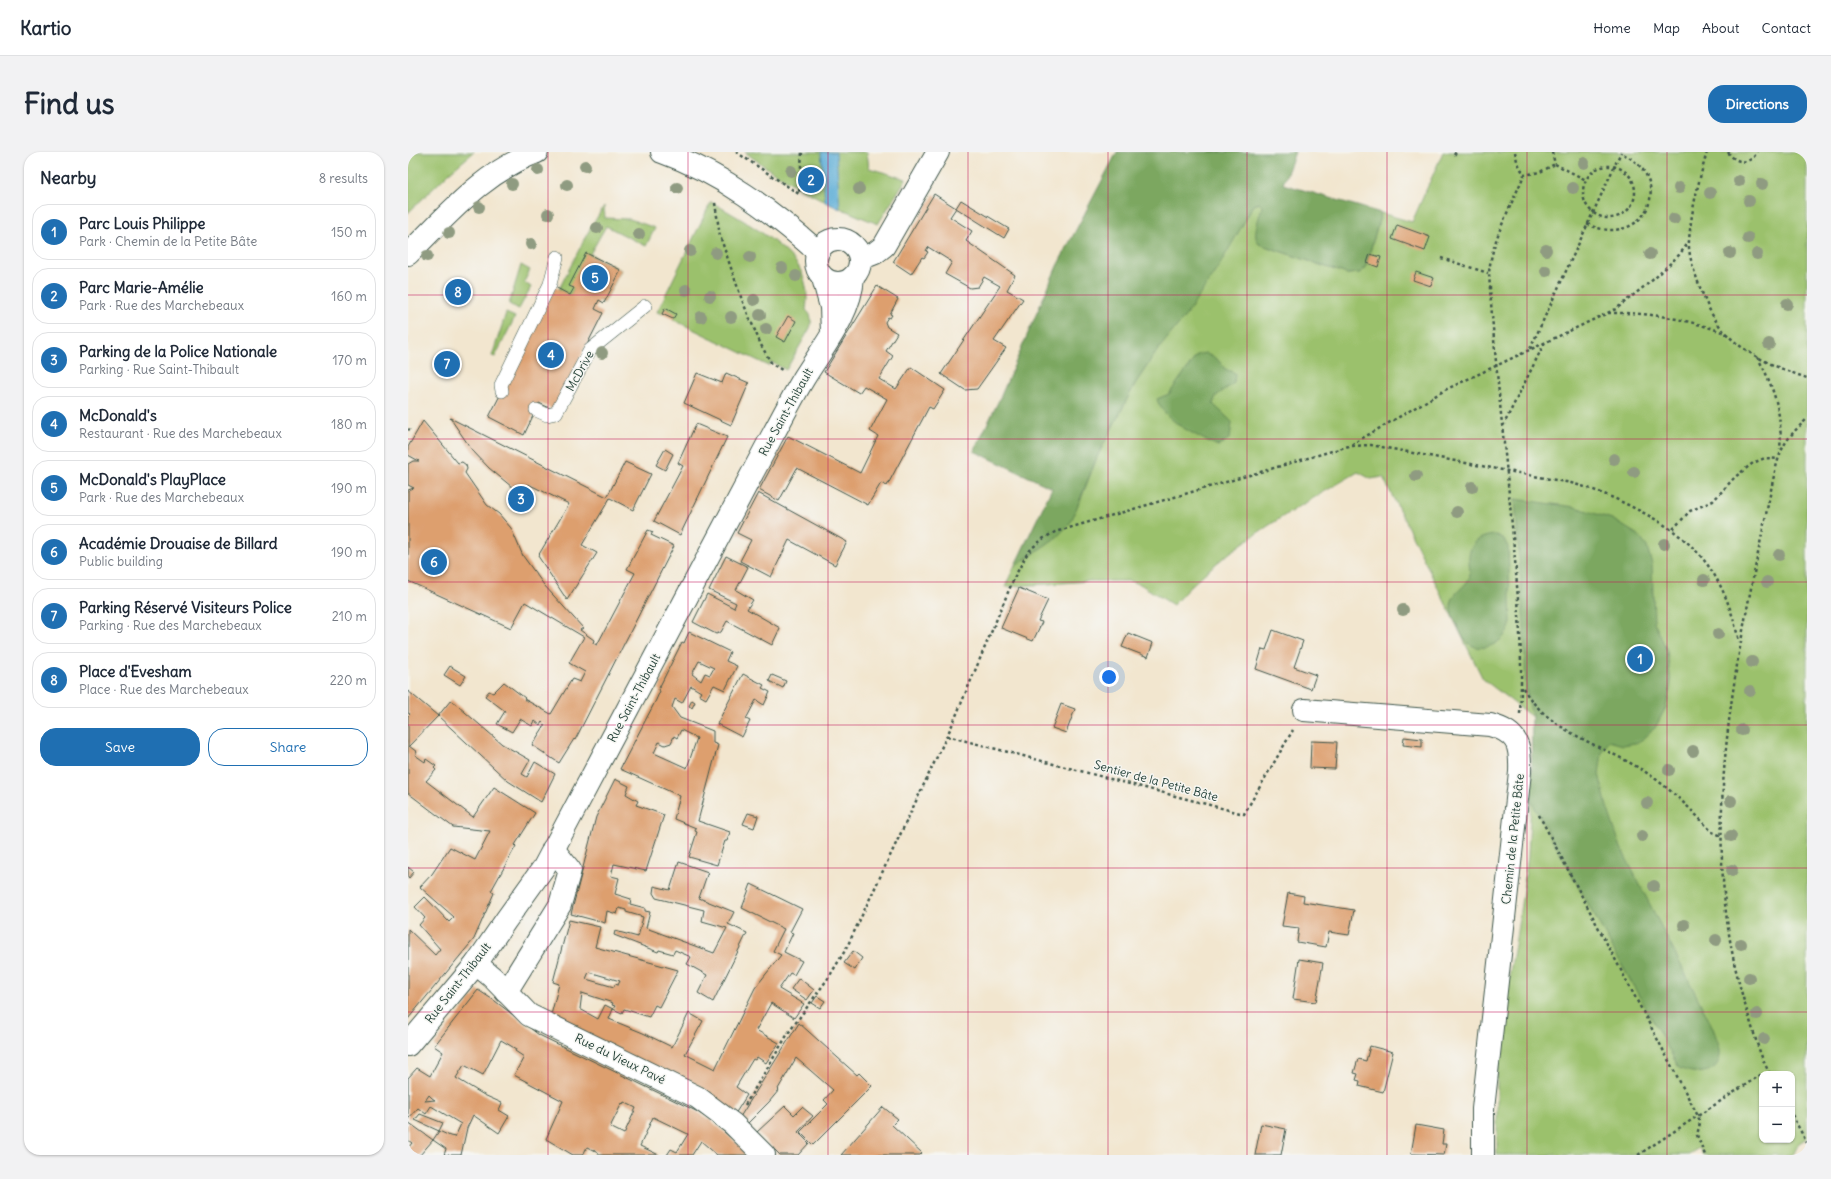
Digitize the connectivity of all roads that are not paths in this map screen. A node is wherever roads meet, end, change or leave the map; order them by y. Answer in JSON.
{"nodes":[{"id":1,"x":537,"y":152,"type":"edge"},
{"id":2,"x":662,"y":152,"type":"edge"},
{"id":3,"x":702,"y":152,"type":"edge"},
{"id":4,"x":938,"y":152,"type":"edge"},
{"id":5,"x":823,"y":247,"type":"junction"},
{"id":6,"x":408,"y":254,"type":"edge"},
{"id":7,"x":557,"y":257,"type":"dead end"},
{"id":8,"x":855,"y":260,"type":"junction"},
{"id":9,"x":823,"y":278,"type":"junction"},
{"id":10,"x":645,"y":306,"type":"dead end"},
{"id":11,"x":832,"y":332,"type":"junction"},
{"id":12,"x":502,"y":392,"type":"dead end"},
{"id":13,"x":536,"y":410,"type":"dead end"},
{"id":14,"x":1304,"y":710,"type":"road end"},
{"id":15,"x":554,"y":849,"type":"junction"},
{"id":16,"x":476,"y":964,"type":"junction"},
{"id":17,"x":506,"y":992,"type":"junction"},
{"id":18,"x":408,"y":1046,"type":"edge"},
{"id":19,"x":764,"y":1155,"type":"edge"},
{"id":20,"x":1483,"y":1155,"type":"edge"}],
"edges":[{"from":1,"to":6,"type":"street"},
{"from":2,"to":5,"type":"street"},
{"from":3,"to":5,"type":"street"},
{"from":4,"to":8,"type":"street"},
{"from":5,"to":8,"type":"street"},
{"from":5,"to":9,"type":"street"},
{"from":7,"to":12,"type":"lane"},
{"from":8,"to":9,"type":"street"},
{"from":8,"to":11,"type":"street","name":"Rue Saint-Thibault"},
{"from":9,"to":11,"type":"street"},
{"from":10,"to":13,"type":"lane","name":"McDrive"},
{"from":11,"to":15,"type":"street","name":"Rue Saint-Thibault"},
{"from":14,"to":20,"type":"street","name":"Chemin de la Petite Bâte"},
{"from":15,"to":16,"type":"street","name":"Rue Saint-Thibault"},
{"from":15,"to":17,"type":"street"},
{"from":16,"to":17,"type":"street","name":"Rue du Vieux Pavé"},
{"from":16,"to":18,"type":"street","name":"Rue Saint-Thibault"},
{"from":17,"to":19,"type":"street","name":"Rue du Vieux Pavé"}]}
